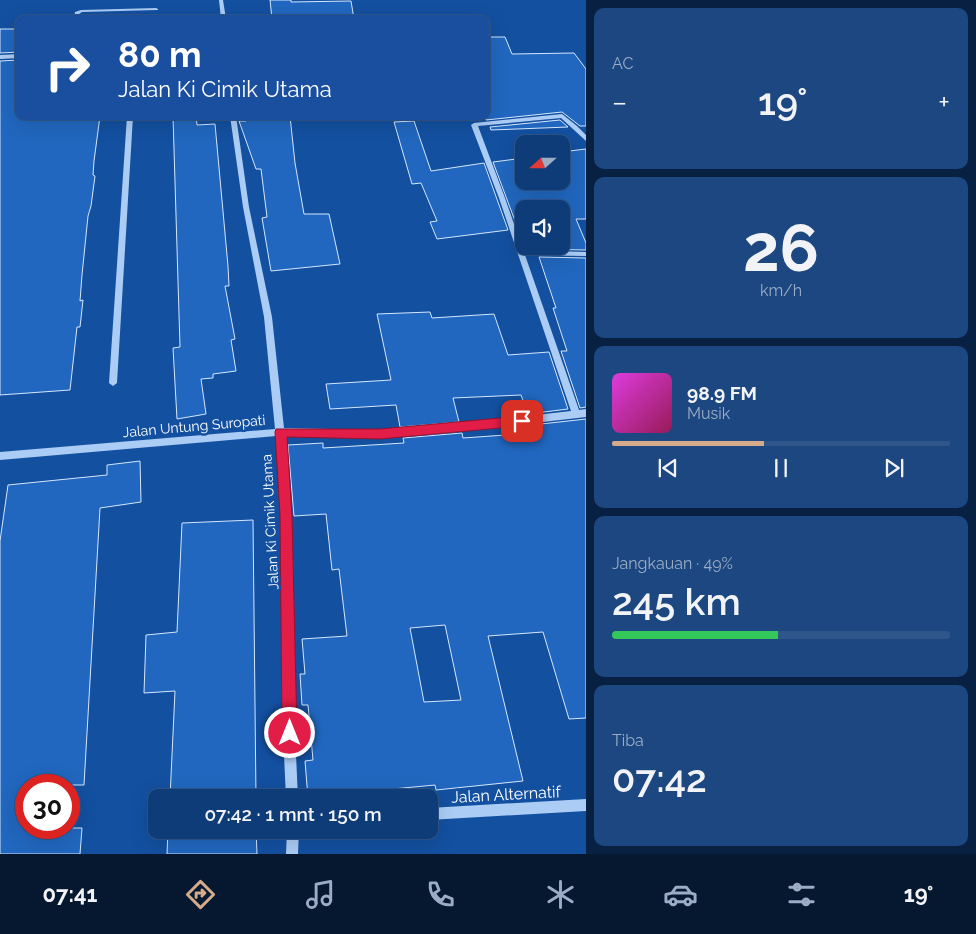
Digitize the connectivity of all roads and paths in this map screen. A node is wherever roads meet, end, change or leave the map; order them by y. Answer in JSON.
{"nodes":[{"id":1,"x":221,"y":0,"type":"edge"},
{"id":2,"x":156,"y":9,"type":"dead end"},
{"id":3,"x":77,"y":15,"type":"edge"},
{"id":4,"x":223,"y":15,"type":"edge"},
{"id":5,"x":15,"y":56,"type":"edge"},
{"id":6,"x":0,"y":57,"type":"edge"},
{"id":7,"x":130,"y":120,"type":"edge"},
{"id":8,"x":234,"y":120,"type":"edge"},
{"id":9,"x":472,"y":120,"type":"edge"},
{"id":10,"x":474,"y":125,"type":"junction"},
{"id":11,"x":586,"y":139,"type":"edge"},
{"id":12,"x":515,"y":238,"type":"edge"},
{"id":13,"x":570,"y":254,"type":"edge"},
{"id":14,"x":586,"y":254,"type":"edge"},
{"id":15,"x":521,"y":255,"type":"edge"},
{"id":16,"x":114,"y":382,"type":"dead end"},
{"id":17,"x":586,"y":413,"type":"edge"},
{"id":18,"x":576,"y":414,"type":"junction"},
{"id":19,"x":280,"y":432,"type":"junction"},
{"id":20,"x":0,"y":456,"type":"edge"},
{"id":21,"x":292,"y":789,"type":"edge"},
{"id":22,"x":586,"y":805,"type":"edge"},
{"id":23,"x":438,"y":813,"type":"edge"},
{"id":24,"x":293,"y":839,"type":"edge"},
{"id":25,"x":292,"y":854,"type":"edge"}],
"edges":[{"from":1,"to":4,"type":"street"},
{"from":2,"to":3,"type":"street"},
{"from":5,"to":6,"type":"street"},
{"from":7,"to":16,"type":"lane"},
{"from":8,"to":19,"type":"street","name":"Jalan Untung Suropati"},
{"from":9,"to":10,"type":"street"},
{"from":10,"to":11,"type":"street"},
{"from":10,"to":12,"type":"street"},
{"from":13,"to":14,"type":"street"},
{"from":15,"to":18,"type":"street"},
{"from":17,"to":18,"type":"street"},
{"from":18,"to":19,"type":"street"},
{"from":19,"to":20,"type":"street","name":"Jalan Untung Suropati"},
{"from":19,"to":21,"type":"street","name":"Jalan Ki Cimik Utama"},
{"from":22,"to":23,"type":"street","name":"Jalan Alternatif"},
{"from":24,"to":25,"type":"street"}]}
